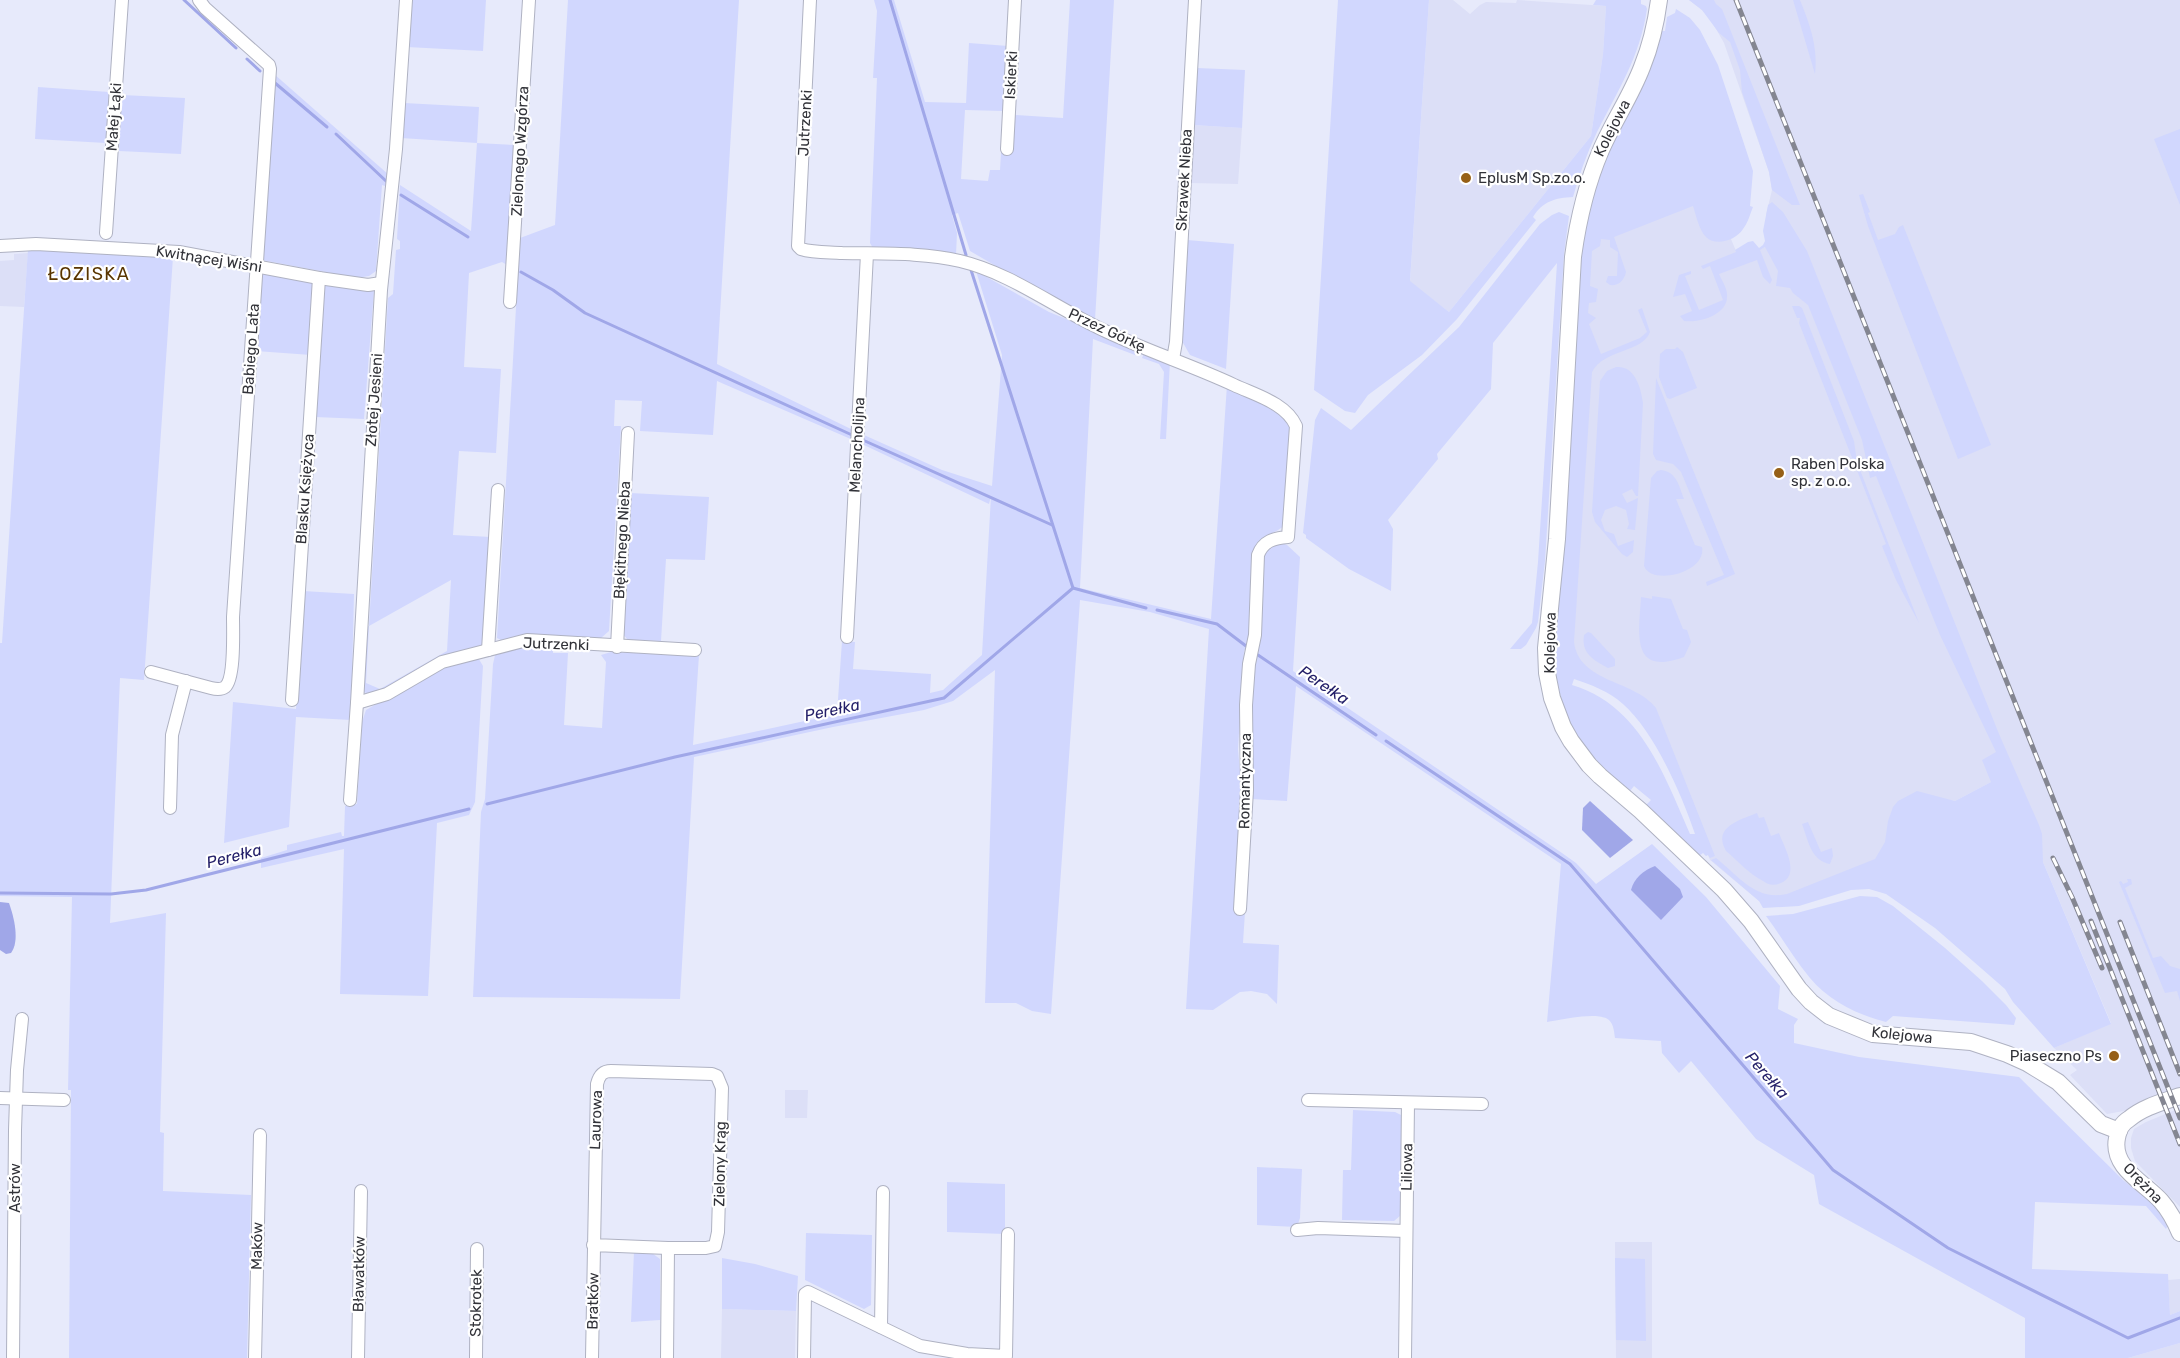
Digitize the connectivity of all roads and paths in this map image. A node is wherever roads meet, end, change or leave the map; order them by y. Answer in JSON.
{"nodes":[{"id":1,"x":122,"y":0,"type":"edge"},
{"id":2,"x":199,"y":0,"type":"edge"},
{"id":3,"x":406,"y":0,"type":"edge"},
{"id":4,"x":529,"y":0,"type":"edge"},
{"id":5,"x":810,"y":0,"type":"edge"},
{"id":6,"x":1015,"y":0,"type":"edge"},
{"id":7,"x":1195,"y":0,"type":"edge"},
{"id":8,"x":1659,"y":0,"type":"edge"},
{"id":9,"x":1007,"y":150,"type":"dead end"},
{"id":10,"x":106,"y":233,"type":"dead end"},
{"id":11,"x":0,"y":246,"type":"edge"},
{"id":12,"x":798,"y":246,"type":"joint"},
{"id":13,"x":867,"y":254,"type":"junction"},
{"id":14,"x":256,"y":266,"type":"junction"},
{"id":15,"x":319,"y":278,"type":"junction"},
{"id":16,"x":381,"y":283,"type":"junction"},
{"id":17,"x":510,"y":302,"type":"dead end"},
{"id":18,"x":1173,"y":359,"type":"junction"},
{"id":19,"x":628,"y":433,"type":"dead end"},
{"id":20,"x":498,"y":490,"type":"dead end"},
{"id":21,"x":1288,"y":537,"type":"joint"},
{"id":22,"x":847,"y":637,"type":"dead end"},
{"id":23,"x":617,"y":647,"type":"junction"},
{"id":24,"x":488,"y":650,"type":"junction"},
{"id":25,"x":695,"y":650,"type":"dead end"},
{"id":26,"x":151,"y":672,"type":"dead end"},
{"id":27,"x":186,"y":681,"type":"junction"},
{"id":28,"x":292,"y":700,"type":"dead end"},
{"id":29,"x":357,"y":703,"type":"junction"},
{"id":30,"x":350,"y":800,"type":"dead end"},
{"id":31,"x":170,"y":808,"type":"dead end"},
{"id":32,"x":1240,"y":909,"type":"dead end"},
{"id":33,"x":22,"y":1019,"type":"dead end"},
{"id":34,"x":715,"y":1074,"type":"joint"},
{"id":35,"x":2180,"y":1096,"type":"edge"},
{"id":36,"x":0,"y":1098,"type":"edge"},
{"id":37,"x":16,"y":1099,"type":"junction"},
{"id":38,"x":64,"y":1100,"type":"dead end"},
{"id":39,"x":1308,"y":1100,"type":"dead end"},
{"id":40,"x":1408,"y":1103,"type":"junction"},
{"id":41,"x":1482,"y":1104,"type":"dead end"},
{"id":42,"x":2119,"y":1131,"type":"junction"},
{"id":43,"x":260,"y":1135,"type":"dead end"},
{"id":44,"x":361,"y":1191,"type":"dead end"},
{"id":45,"x":884,"y":1192,"type":"dead end"},
{"id":46,"x":1297,"y":1230,"type":"dead end"},
{"id":47,"x":1406,"y":1231,"type":"junction"},
{"id":48,"x":2180,"y":1233,"type":"edge"},
{"id":49,"x":1008,"y":1234,"type":"dead end"},
{"id":50,"x":593,"y":1245,"type":"junction"},
{"id":51,"x":668,"y":1248,"type":"junction"},
{"id":52,"x":477,"y":1249,"type":"dead end"},
{"id":53,"x":881,"y":1327,"type":"junction"},
{"id":54,"x":13,"y":1358,"type":"edge"},
{"id":55,"x":255,"y":1358,"type":"edge"},
{"id":56,"x":358,"y":1358,"type":"edge"},
{"id":57,"x":476,"y":1358,"type":"edge"},
{"id":58,"x":592,"y":1358,"type":"edge"},
{"id":59,"x":667,"y":1358,"type":"edge"},
{"id":60,"x":804,"y":1358,"type":"edge"},
{"id":61,"x":1405,"y":1358,"type":"edge"}],
"edges":[{"from":1,"to":10,"type":"street","name":"Małej Łąki"},
{"from":2,"to":14,"type":"street","name":"Babiego Lata"},
{"from":3,"to":16,"type":"street","name":"Złotej Jesieni"},
{"from":4,"to":17,"type":"street","name":"Zielonego Wzgórza"},
{"from":5,"to":12,"type":"street","name":"Jutrzenki"},
{"from":6,"to":9,"type":"street","name":"Iskierki"},
{"from":7,"to":18,"type":"street","name":"Skrawek Nieba"},
{"from":8,"to":42,"type":"street","name":"Kolejowa"},
{"from":11,"to":14,"type":"street","name":"Kwitnącej Wiśni"},
{"from":12,"to":13,"type":"street","name":"Przez Górkę"},
{"from":13,"to":18,"type":"street","name":"Przez Górkę"},
{"from":13,"to":22,"type":"street","name":"Melancholijna"},
{"from":14,"to":15,"type":"street","name":"Kwitnącej Wiśni"},
{"from":14,"to":27,"type":"street","name":"Babiego Lata"},
{"from":15,"to":16,"type":"street","name":"Kwitnącej Wiśni"},
{"from":15,"to":28,"type":"street","name":"Blasku Księżyca"},
{"from":16,"to":29,"type":"street","name":"Złotej Jesieni"},
{"from":18,"to":21,"type":"street","name":"Przez Górkę"},
{"from":19,"to":23,"type":"street","name":"Błękitnego Nieba"},
{"from":20,"to":24,"type":"street"},
{"from":21,"to":32,"type":"street","name":"Romantyczna"},
{"from":23,"to":24,"type":"street","name":"Jutrzenki"},
{"from":23,"to":25,"type":"street","name":"Jutrzenki"},
{"from":24,"to":29,"type":"street","name":"Jutrzenki"},
{"from":26,"to":27,"type":"street","name":"Babiego Lata"},
{"from":27,"to":31,"type":"street"},
{"from":29,"to":30,"type":"street","name":"Złotej Jesieni"},
{"from":33,"to":37,"type":"street","name":"Astrów"},
{"from":34,"to":50,"type":"street","name":"Laurowa"},
{"from":34,"to":51,"type":"street","name":"Zielony Krąg"},
{"from":35,"to":42,"type":"street"},
{"from":36,"to":37,"type":"street"},
{"from":37,"to":38,"type":"street"},
{"from":37,"to":54,"type":"street","name":"Astrów"},
{"from":39,"to":40,"type":"street"},
{"from":40,"to":41,"type":"street"},
{"from":40,"to":47,"type":"street","name":"Liliowa"},
{"from":42,"to":48,"type":"street","name":"Orężna"},
{"from":43,"to":55,"type":"street","name":"Maków"},
{"from":44,"to":56,"type":"street","name":"Bławatków"},
{"from":45,"to":53,"type":"street"},
{"from":46,"to":47,"type":"street"},
{"from":47,"to":61,"type":"street","name":"Liliowa"},
{"from":49,"to":53,"type":"street"},
{"from":50,"to":51,"type":"street"},
{"from":50,"to":58,"type":"street","name":"Bratków"},
{"from":51,"to":59,"type":"street"},
{"from":52,"to":57,"type":"street","name":"Stokrotek"},
{"from":53,"to":60,"type":"street"}]}
